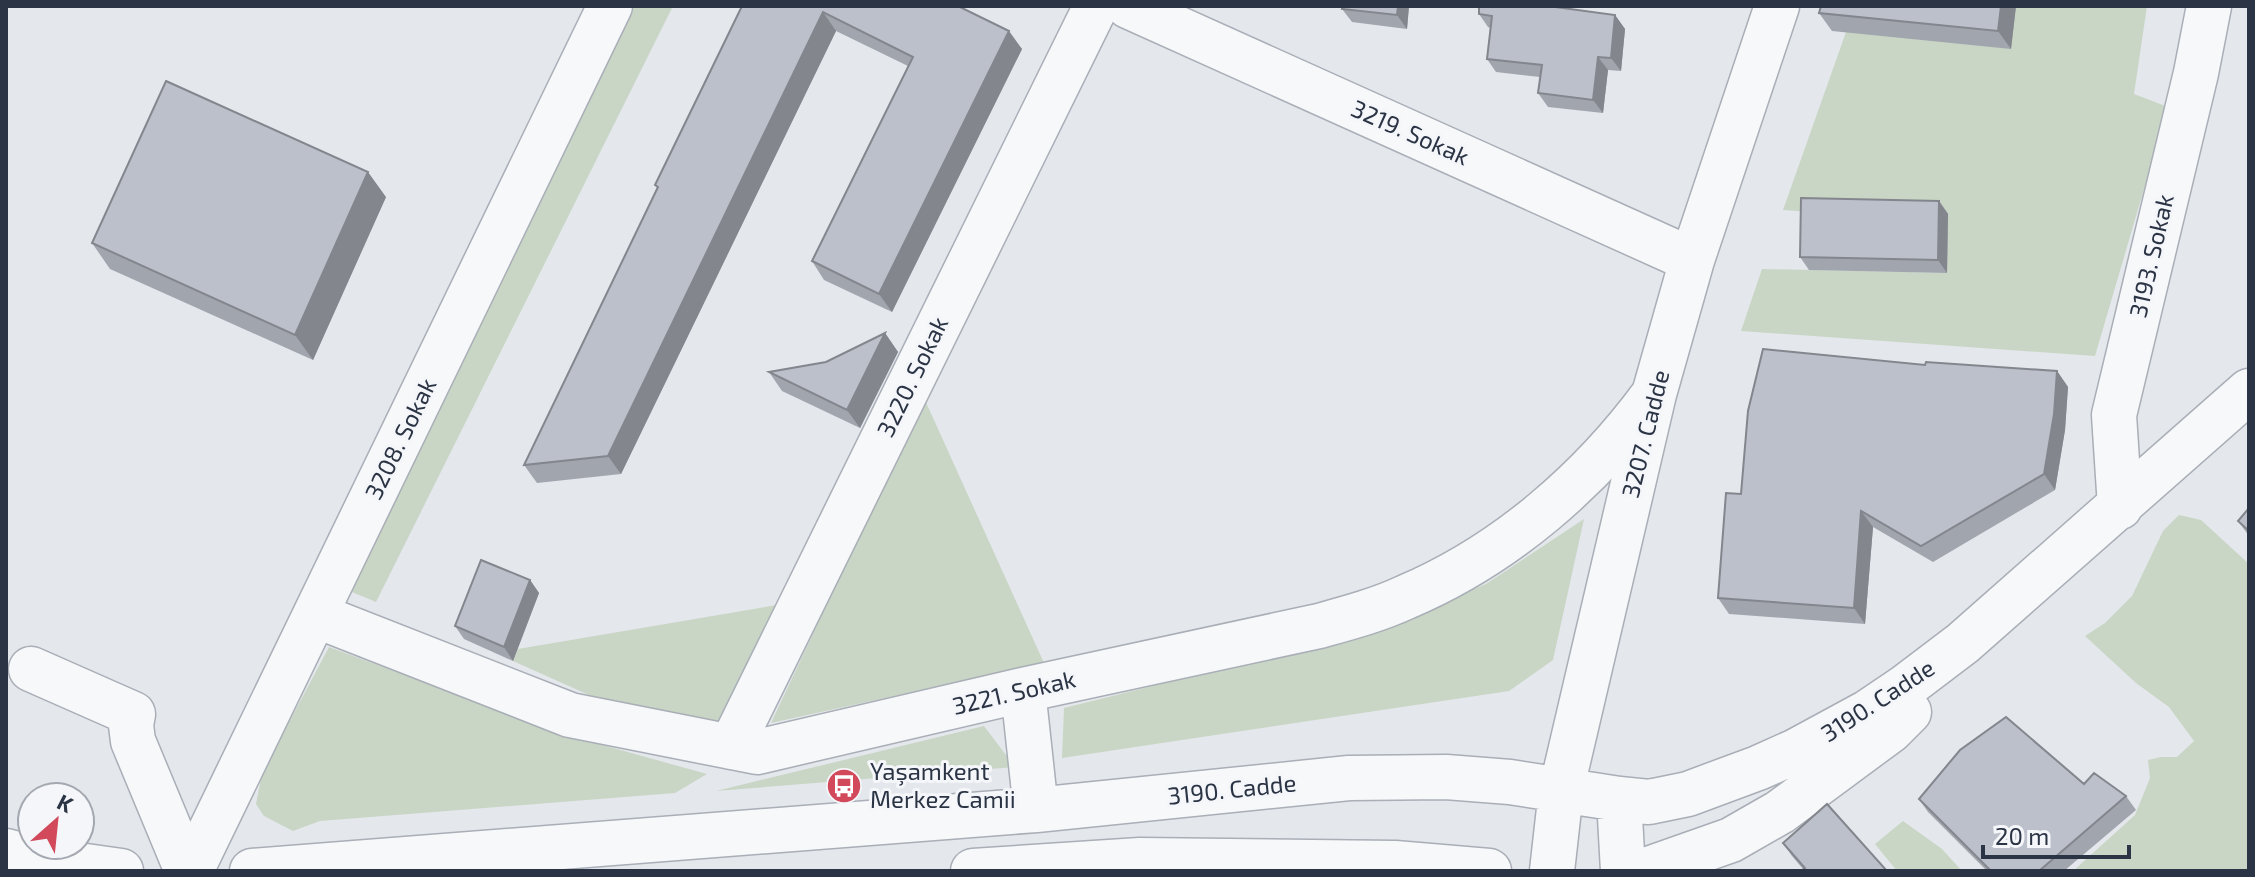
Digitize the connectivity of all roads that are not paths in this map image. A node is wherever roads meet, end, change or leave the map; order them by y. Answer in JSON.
{"nodes":[{"id":1,"x":610,"y":6,"type":"edge"},
{"id":2,"x":1096,"y":6,"type":"edge"},
{"id":3,"x":1128,"y":6,"type":"edge"},
{"id":4,"x":1777,"y":6,"type":"edge"},
{"id":5,"x":2209,"y":6,"type":"edge"},
{"id":6,"x":1692,"y":260,"type":"junction"},
{"id":7,"x":2249,"y":391,"type":"edge"},
{"id":8,"x":1654,"y":394,"type":"junction"},
{"id":9,"x":2120,"y":507,"type":"junction"},
{"id":10,"x":315,"y":615,"type":"junction"},
{"id":11,"x":31,"y":669,"type":"dead end"},
{"id":12,"x":1023,"y":690,"type":"junction"},
{"id":13,"x":731,"y":747,"type":"junction"},
{"id":14,"x":1561,"y":791,"type":"junction"},
{"id":15,"x":1619,"y":799,"type":"junction"},
{"id":16,"x":1036,"y":810,"type":"junction"},
{"id":17,"x":6,"y":851,"type":"edge"},
{"id":18,"x":1140,"y":860,"type":"junction"},
{"id":19,"x":121,"y":871,"type":"edge"},
{"id":20,"x":189,"y":871,"type":"edge"},
{"id":21,"x":252,"y":871,"type":"edge"},
{"id":22,"x":973,"y":871,"type":"edge"},
{"id":23,"x":1211,"y":871,"type":"edge"},
{"id":24,"x":1489,"y":871,"type":"edge"},
{"id":25,"x":1552,"y":871,"type":"edge"},
{"id":26,"x":1623,"y":871,"type":"edge"},
{"id":27,"x":1643,"y":871,"type":"edge"}],
"edges":[{"from":1,"to":10,"type":"street","name":"3208. Sokak"},
{"from":2,"to":13,"type":"street","name":"3220. Sokak"},
{"from":3,"to":6,"type":"street","name":"3219. Sokak"},
{"from":4,"to":6,"type":"street","name":"3207. Cadde"},
{"from":5,"to":9,"type":"street","name":"3193. Sokak"},
{"from":6,"to":8,"type":"street","name":"3207. Cadde"},
{"from":7,"to":9,"type":"street","name":"3190. Cadde"},
{"from":8,"to":12,"type":"street","name":"3221. Sokak"},
{"from":8,"to":14,"type":"street","name":"3207. Cadde"},
{"from":9,"to":15,"type":"street","name":"3190. Cadde"},
{"from":9,"to":27,"type":"street","name":"3190. Cadde"},
{"from":10,"to":13,"type":"street","name":"3221. Sokak"},
{"from":10,"to":20,"type":"street","name":"3208. Sokak"},
{"from":11,"to":20,"type":"street"},
{"from":12,"to":13,"type":"street","name":"3221. Sokak"},
{"from":12,"to":16,"type":"street"},
{"from":14,"to":15,"type":"street","name":"3190. Cadde"},
{"from":14,"to":16,"type":"street","name":"3190. Cadde"},
{"from":14,"to":25,"type":"street","name":"3207. Cadde"},
{"from":15,"to":26,"type":"street"},
{"from":16,"to":21,"type":"street","name":"3190. Cadde"},
{"from":17,"to":19,"type":"street"},
{"from":18,"to":22,"type":"street"},
{"from":18,"to":23,"type":"street"},
{"from":18,"to":24,"type":"street"}]}
